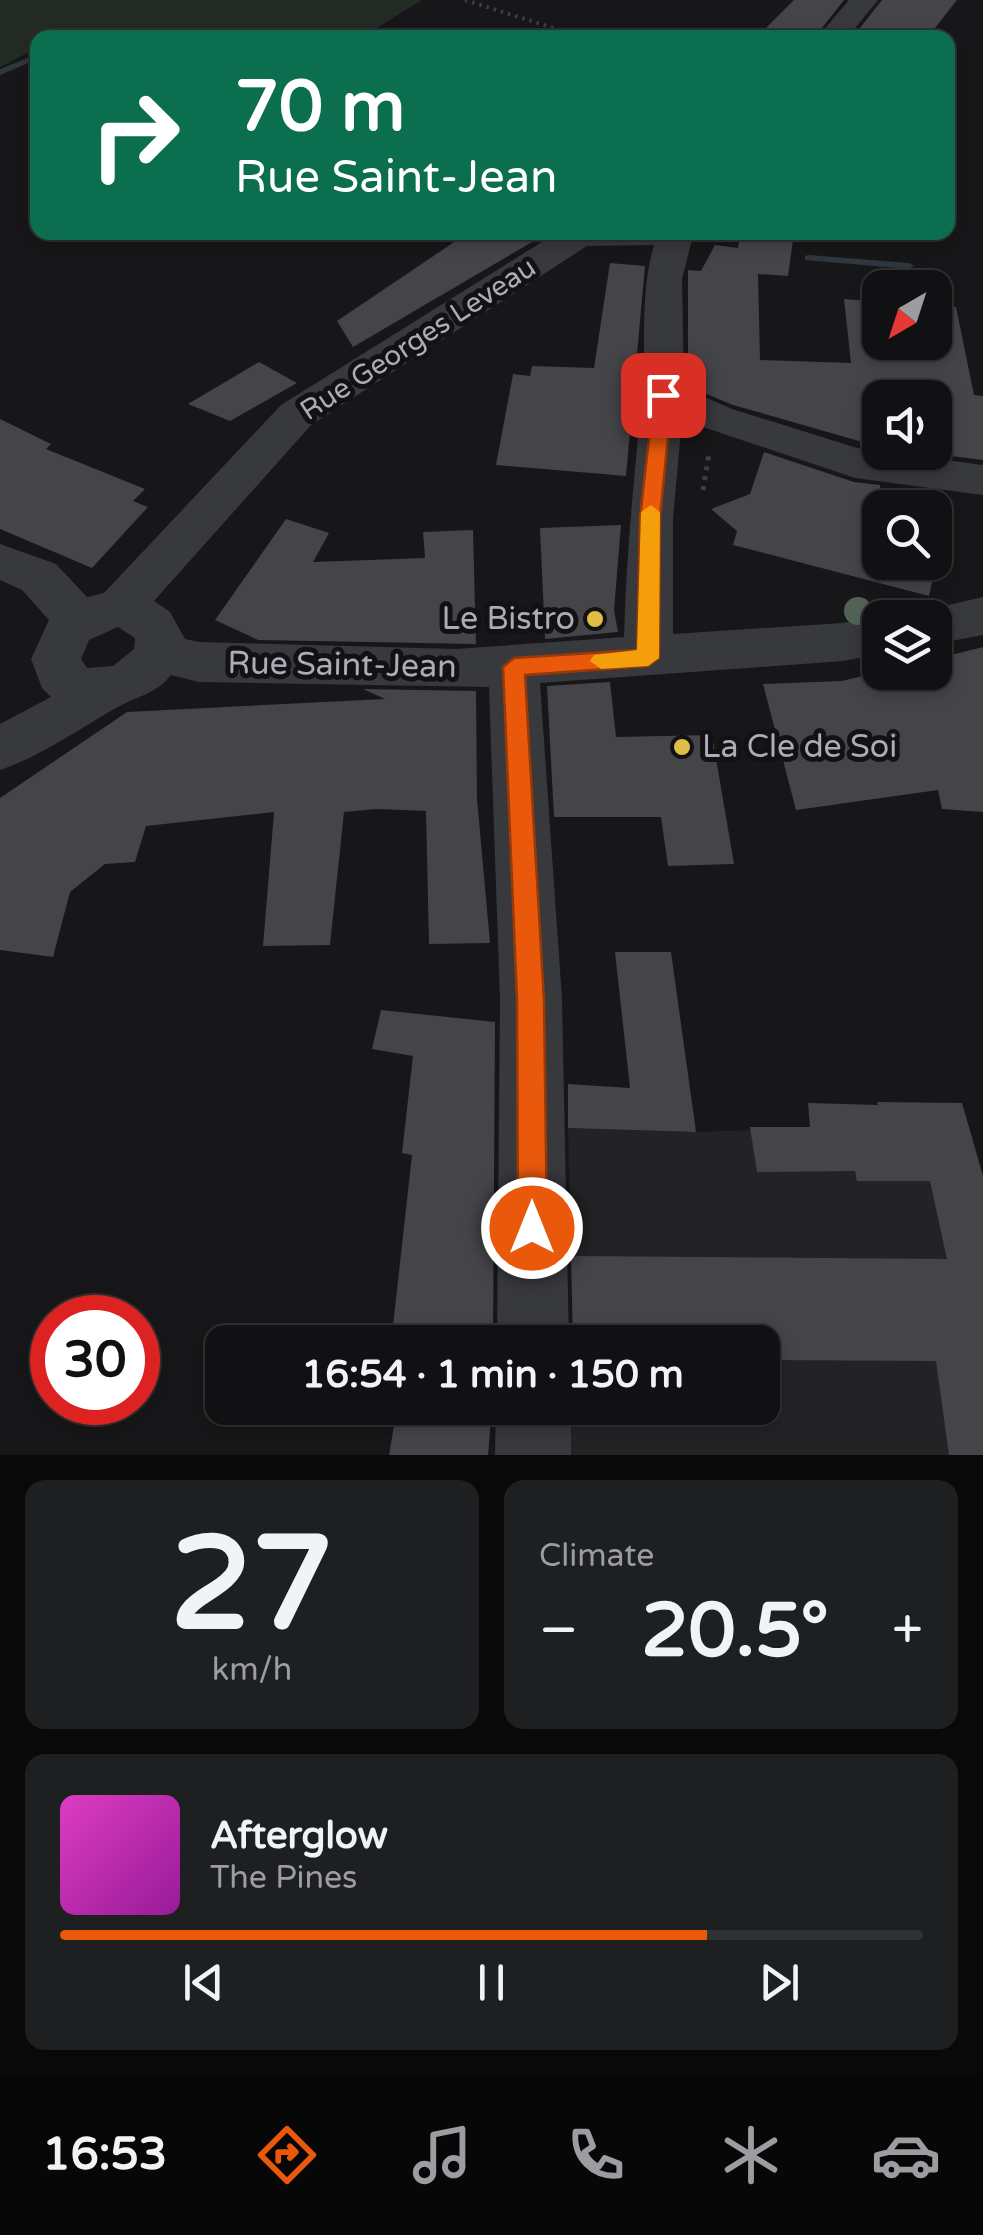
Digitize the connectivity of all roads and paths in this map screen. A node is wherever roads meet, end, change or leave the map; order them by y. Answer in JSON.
{"nodes":[{"id":1,"x":465,"y":0,"type":"edge"},
{"id":2,"x":864,"y":0,"type":"edge"},
{"id":3,"x":560,"y":30,"type":"edge"},
{"id":4,"x":837,"y":30,"type":"edge"},
{"id":5,"x":571,"y":240,"type":"edge"},
{"id":6,"x":672,"y":240,"type":"edge"},
{"id":7,"x":663,"y":395,"type":"junction"},
{"id":8,"x":983,"y":480,"type":"edge"},
{"id":9,"x":0,"y":561,"type":"edge"},
{"id":10,"x":99,"y":614,"type":"junction"},
{"id":11,"x":983,"y":616,"type":"edge"},
{"id":12,"x":952,"y":622,"type":"edge"},
{"id":13,"x":862,"y":638,"type":"edge"},
{"id":14,"x":158,"y":652,"type":"junction"},
{"id":15,"x":648,"y":658,"type":"junction"},
{"id":16,"x":54,"y":665,"type":"junction"},
{"id":17,"x":514,"y":667,"type":"junction"},
{"id":18,"x":106,"y":690,"type":"junction"},
{"id":19,"x":0,"y":728,"type":"edge"},
{"id":20,"x":0,"y":748,"type":"edge"},
{"id":21,"x":533,"y":1325,"type":"edge"},
{"id":22,"x":534,"y":1425,"type":"edge"},
{"id":23,"x":533,"y":1455,"type":"edge"}],
"edges":[{"from":1,"to":3,"type":"path"},
{"from":2,"to":4,"type":"street"},
{"from":5,"to":10,"type":"street","name":"Rue Georges Leveau"},
{"from":6,"to":7,"type":"street"},
{"from":7,"to":8,"type":"street"},
{"from":7,"to":15,"type":"street"},
{"from":9,"to":10,"type":"street"},
{"from":10,"to":14,"type":"street"},
{"from":10,"to":16,"type":"street"},
{"from":11,"to":12,"type":"street"},
{"from":13,"to":15,"type":"street","name":"Rue Saint-Jean"},
{"from":14,"to":17,"type":"street","name":"Rue Saint-Jean"},
{"from":14,"to":18,"type":"street"},
{"from":15,"to":17,"type":"street","name":"Rue Saint-Jean"},
{"from":16,"to":18,"type":"street"},
{"from":16,"to":19,"type":"street"},
{"from":17,"to":21,"type":"street"},
{"from":18,"to":20,"type":"street"},
{"from":22,"to":23,"type":"street"}]}
